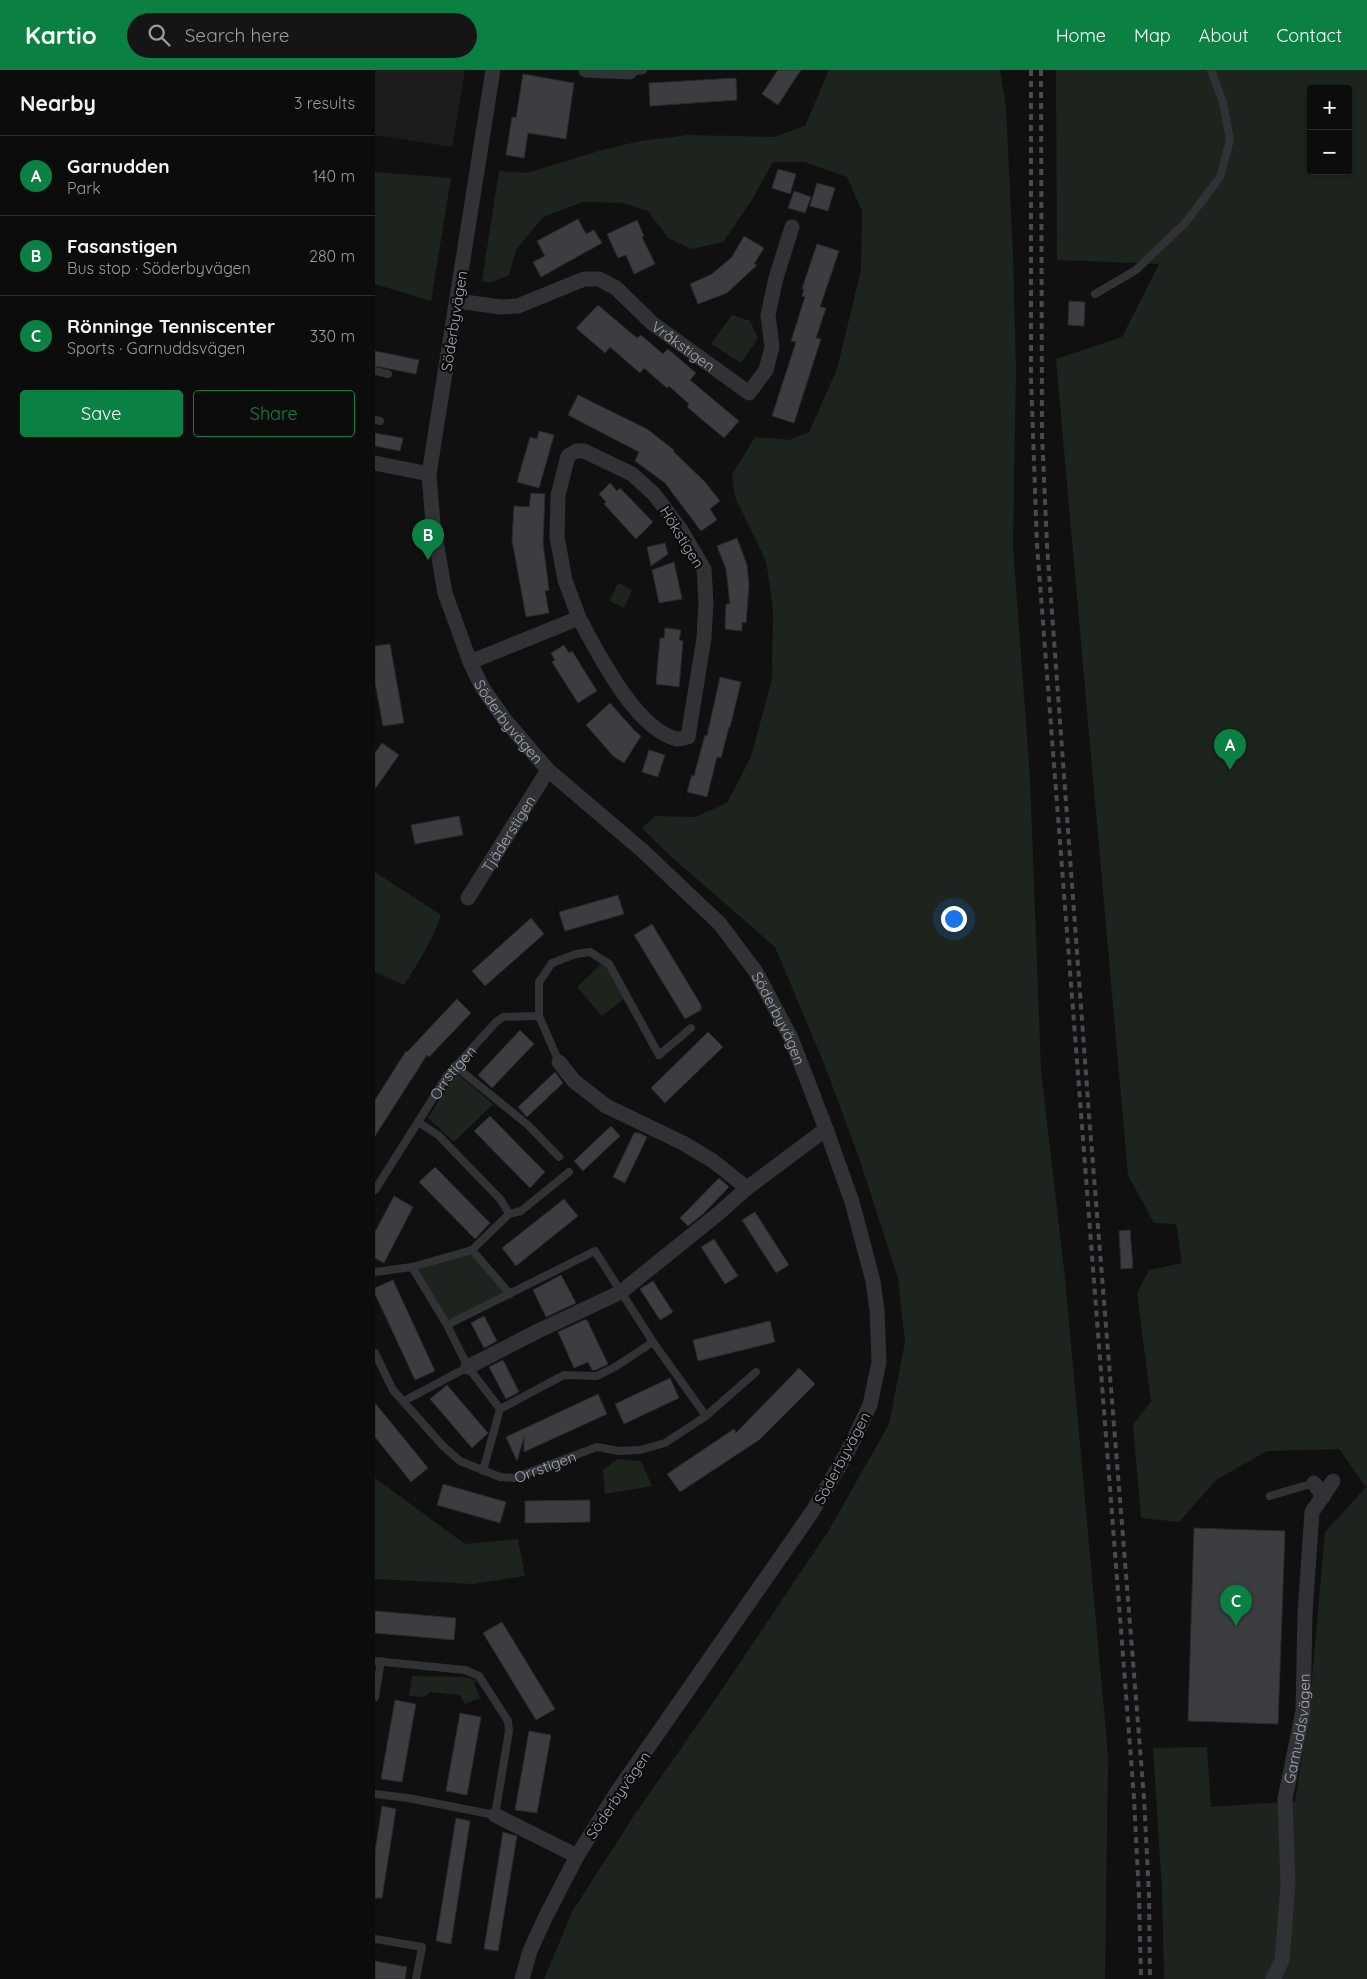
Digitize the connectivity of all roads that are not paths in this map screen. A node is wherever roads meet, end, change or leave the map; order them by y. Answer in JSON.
{"nodes":[{"id":1,"x":493,"y":70,"type":"edge"},
{"id":2,"x":586,"y":70,"type":"edge"},
{"id":3,"x":1211,"y":70,"type":"edge"},
{"id":4,"x":637,"y":71,"type":"edge"},
{"id":5,"x":792,"y":227,"type":"dead end"},
{"id":6,"x":1095,"y":294,"type":"dead end"},
{"id":7,"x":457,"y":301,"type":"junction"},
{"id":8,"x":375,"y":372,"type":"edge"},
{"id":9,"x":388,"y":374,"type":"dead end"},
{"id":10,"x":375,"y":463,"type":"edge"},
{"id":11,"x":429,"y":474,"type":"junction"},
{"id":12,"x":579,"y":618,"type":"junction"},
{"id":13,"x":470,"y":662,"type":"junction"},
{"id":14,"x":548,"y":770,"type":"junction"},
{"id":15,"x":468,"y":898,"type":"dead end"},
{"id":16,"x":539,"y":1016,"type":"junction"},
{"id":17,"x":691,"y":1028,"type":"dead end"},
{"id":18,"x":559,"y":1062,"type":"joint"},
{"id":19,"x":455,"y":1066,"type":"junction"},
{"id":20,"x":418,"y":1122,"type":"junction"},
{"id":21,"x":826,"y":1129,"type":"junction"},
{"id":22,"x":559,"y":1157,"type":"dead end"},
{"id":23,"x":569,"y":1172,"type":"dead end"},
{"id":24,"x":747,"y":1188,"type":"junction"},
{"id":25,"x":375,"y":1190,"type":"edge"},
{"id":26,"x":509,"y":1214,"type":"junction"},
{"id":27,"x":472,"y":1250,"type":"junction"},
{"id":28,"x":412,"y":1267,"type":"junction"},
{"id":29,"x":375,"y":1272,"type":"edge"},
{"id":30,"x":621,"y":1292,"type":"junction"},
{"id":31,"x":510,"y":1294,"type":"junction"},
{"id":32,"x":447,"y":1326,"type":"junction"},
{"id":33,"x":653,"y":1342,"type":"junction"},
{"id":34,"x":375,"y":1353,"type":"edge"},
{"id":35,"x":468,"y":1367,"type":"junction"},
{"id":36,"x":756,"y":1372,"type":"dead end"},
{"id":37,"x":404,"y":1401,"type":"junction"},
{"id":38,"x":500,"y":1408,"type":"junction"},
{"id":39,"x":706,"y":1416,"type":"junction"},
{"id":40,"x":483,"y":1471,"type":"junction"},
{"id":41,"x":1333,"y":1481,"type":"dead end"},
{"id":42,"x":1314,"y":1483,"type":"joint"},
{"id":43,"x":1269,"y":1496,"type":"dead end"},
{"id":44,"x":1323,"y":1497,"type":"junction"},
{"id":45,"x":378,"y":1661,"type":"edge"},
{"id":46,"x":375,"y":1697,"type":"edge"},
{"id":47,"x":375,"y":1794,"type":"edge"},
{"id":48,"x":495,"y":1815,"type":"junction"},
{"id":49,"x":577,"y":1856,"type":"junction"},
{"id":50,"x":375,"y":1939,"type":"edge"},
{"id":51,"x":415,"y":1979,"type":"edge"},
{"id":52,"x":522,"y":1979,"type":"edge"},
{"id":53,"x":1273,"y":1979,"type":"edge"}],
"edges":[{"from":1,"to":7,"type":"street","name":"Söderbyvägen"},
{"from":2,"to":4,"type":"street"},
{"from":3,"to":6,"type":"lane"},
{"from":5,"to":7,"type":"street","name":"Vråkstigen"},
{"from":7,"to":11,"type":"street","name":"Söderbyvägen"},
{"from":8,"to":9,"type":"lane"},
{"from":10,"to":11,"type":"street"},
{"from":11,"to":13,"type":"street","name":"Söderbyvägen"},
{"from":12,"to":12,"type":"street","name":"Hökstigen"},
{"from":12,"to":13,"type":"street"},
{"from":13,"to":14,"type":"street","name":"Söderbyvägen"},
{"from":14,"to":15,"type":"street","name":"Tjäderstigen"},
{"from":14,"to":21,"type":"street","name":"Söderbyvägen"},
{"from":16,"to":17,"type":"lane"},
{"from":16,"to":18,"type":"lane"},
{"from":16,"to":19,"type":"lane","name":"Orrstigen"},
{"from":18,"to":24,"type":"street"},
{"from":19,"to":20,"type":"lane","name":"Orrstigen"},
{"from":19,"to":22,"type":"lane"},
{"from":20,"to":25,"type":"lane","name":"Orrstigen"},
{"from":20,"to":26,"type":"lane"},
{"from":21,"to":24,"type":"street"},
{"from":21,"to":49,"type":"street","name":"Söderbyvägen"},
{"from":23,"to":26,"type":"lane"},
{"from":24,"to":30,"type":"street"},
{"from":26,"to":27,"type":"lane"},
{"from":27,"to":28,"type":"lane"},
{"from":27,"to":31,"type":"lane"},
{"from":28,"to":29,"type":"lane"},
{"from":28,"to":32,"type":"lane"},
{"from":30,"to":31,"type":"lane"},
{"from":30,"to":33,"type":"lane"},
{"from":30,"to":35,"type":"street"},
{"from":31,"to":32,"type":"lane"},
{"from":32,"to":35,"type":"lane"},
{"from":33,"to":38,"type":"lane"},
{"from":33,"to":39,"type":"lane"},
{"from":34,"to":37,"type":"lane","name":"Orrstigen"},
{"from":35,"to":37,"type":"lane"},
{"from":35,"to":38,"type":"lane"},
{"from":36,"to":39,"type":"lane","name":"Orrstigen"},
{"from":37,"to":40,"type":"lane","name":"Orrstigen"},
{"from":38,"to":40,"type":"lane"},
{"from":39,"to":40,"type":"lane","name":"Orrstigen"},
{"from":41,"to":44,"type":"street","name":"Garnuddsvägen"},
{"from":42,"to":43,"type":"lane"},
{"from":42,"to":44,"type":"street"},
{"from":44,"to":53,"type":"street","name":"Garnuddsvägen"},
{"from":45,"to":46,"type":"lane"},
{"from":45,"to":48,"type":"lane"},
{"from":47,"to":48,"type":"lane"},
{"from":48,"to":49,"type":"street"},
{"from":49,"to":52,"type":"street","name":"Söderbyvägen"},
{"from":50,"to":51,"type":"lane"}]}
